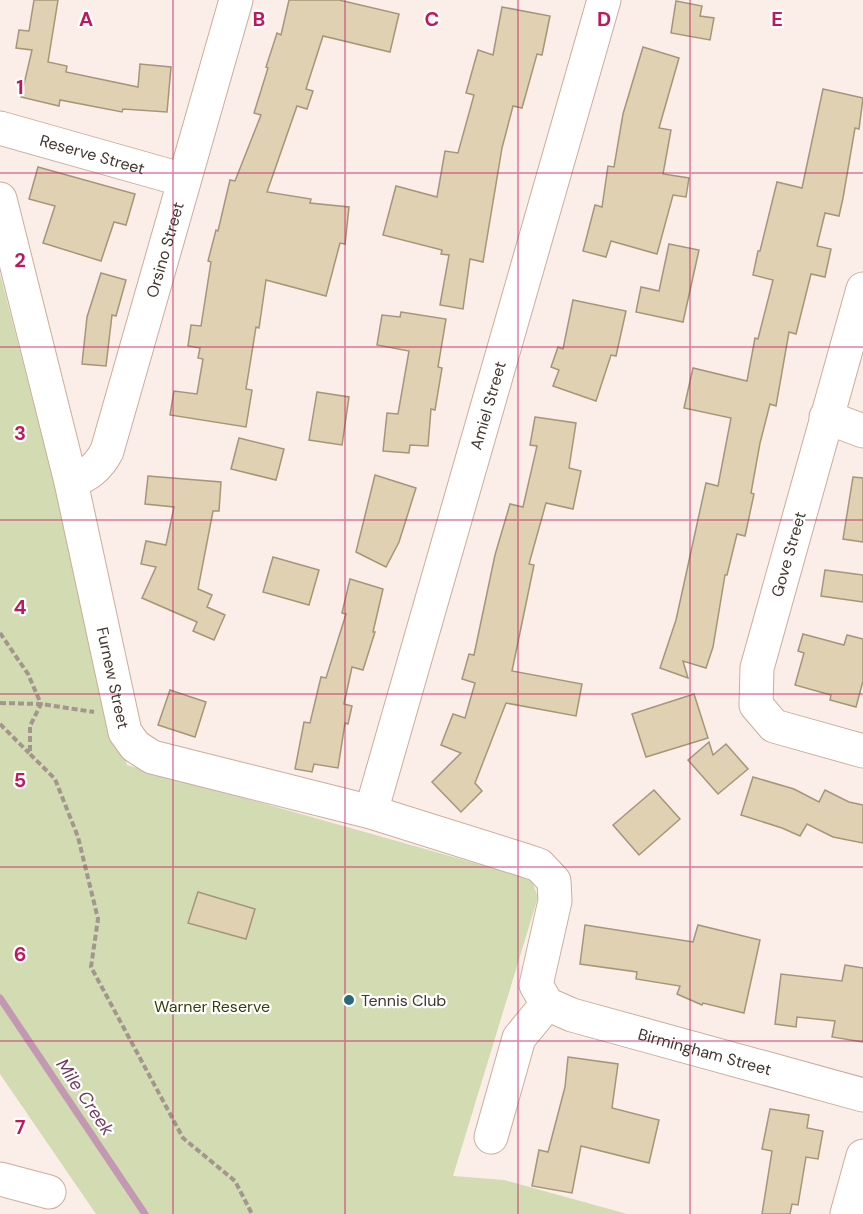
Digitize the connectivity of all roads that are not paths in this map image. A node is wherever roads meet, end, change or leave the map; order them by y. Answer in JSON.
{"nodes":[{"id":1,"x":236,"y":0,"type":"edge"},
{"id":2,"x":604,"y":0,"type":"edge"},
{"id":3,"x":0,"y":128,"type":"edge"},
{"id":4,"x":184,"y":180,"type":"junction"},
{"id":5,"x":0,"y":199,"type":"edge"},
{"id":6,"x":863,"y":289,"type":"edge"},
{"id":7,"x":826,"y":417,"type":"junction"},
{"id":8,"x":863,"y":430,"type":"edge"},
{"id":9,"x":71,"y":482,"type":"junction"},
{"id":10,"x":863,"y":751,"type":"edge"},
{"id":11,"x":371,"y":812,"type":"junction"},
{"id":12,"x":547,"y":1004,"type":"junction"},
{"id":13,"x":863,"y":1095,"type":"edge"},
{"id":14,"x":490,"y":1137,"type":"dead end"},
{"id":15,"x":863,"y":1156,"type":"edge"},
{"id":16,"x":0,"y":1179,"type":"edge"},
{"id":17,"x":49,"y":1192,"type":"dead end"},
{"id":18,"x":847,"y":1214,"type":"edge"}],
"edges":[{"from":1,"to":4,"type":"street","name":"Orsino Street"},
{"from":2,"to":11,"type":"street","name":"Amiel Street"},
{"from":3,"to":4,"type":"street","name":"Reserve Street"},
{"from":4,"to":9,"type":"street","name":"Orsino Street"},
{"from":5,"to":9,"type":"street","name":"Furnew Street"},
{"from":6,"to":7,"type":"street","name":"Gove Street"},
{"from":7,"to":8,"type":"street"},
{"from":7,"to":10,"type":"street","name":"Gove Street"},
{"from":9,"to":11,"type":"street","name":"Furnew Street"},
{"from":11,"to":12,"type":"street","name":"Furnew Street"},
{"from":12,"to":13,"type":"street","name":"Birmingham Street"},
{"from":12,"to":14,"type":"street"},
{"from":15,"to":18,"type":"street"},
{"from":16,"to":17,"type":"street"}]}
